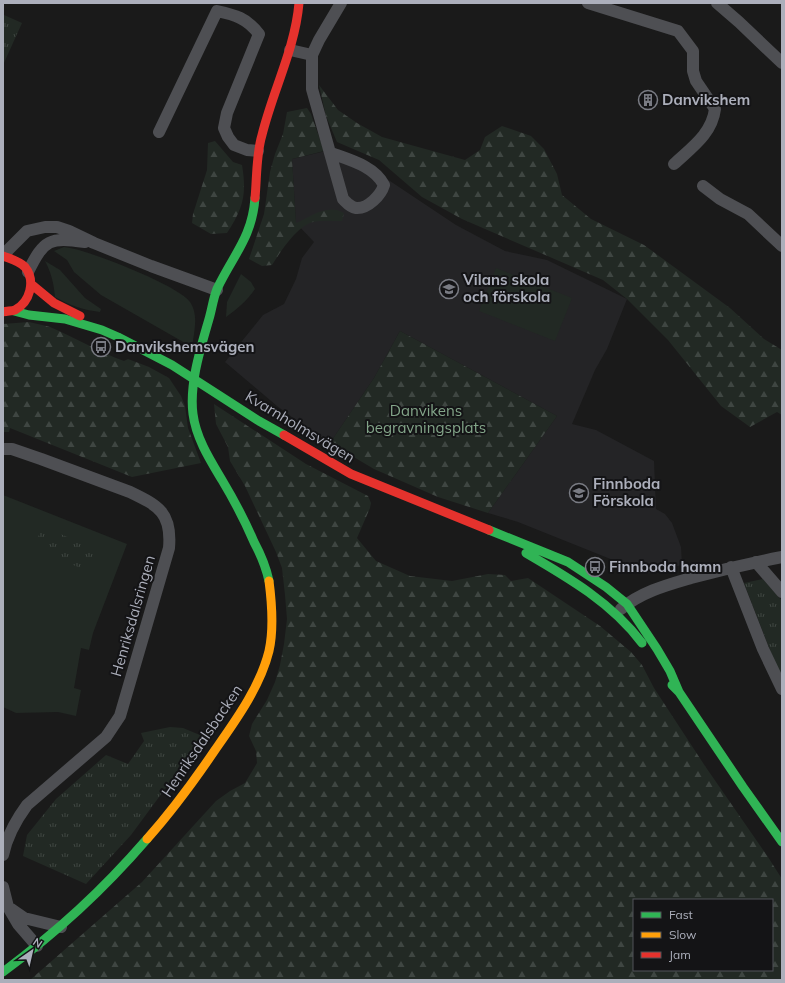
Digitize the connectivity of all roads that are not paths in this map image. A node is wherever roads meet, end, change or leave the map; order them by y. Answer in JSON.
{"nodes":[{"id":1,"x":299,"y":3,"type":"edge"},
{"id":2,"x":341,"y":3,"type":"edge"},
{"id":3,"x":588,"y":3,"type":"edge"},
{"id":4,"x":717,"y":3,"type":"edge"},
{"id":5,"x":290,"y":50,"type":"junction"},
{"id":6,"x":312,"y":55,"type":"junction"},
{"id":7,"x":782,"y":62,"type":"edge"},
{"id":8,"x":159,"y":132,"type":"dead end"},
{"id":9,"x":258,"y":151,"type":"junction"},
{"id":10,"x":331,"y":153,"type":"junction"},
{"id":11,"x":674,"y":164,"type":"dead end"},
{"id":12,"x":703,"y":186,"type":"dead end"},
{"id":13,"x":780,"y":241,"type":"edge"},
{"id":14,"x":94,"y":243,"type":"junction"},
{"id":15,"x":3,"y":256,"type":"edge"},
{"id":16,"x":30,"y":278,"type":"junction"},
{"id":17,"x":217,"y":290,"type":"junction"},
{"id":18,"x":14,"y":310,"type":"junction"},
{"id":19,"x":3,"y":312,"type":"edge"},
{"id":20,"x":102,"y":330,"type":"junction"},
{"id":21,"x":3,"y":449,"type":"edge"},
{"id":22,"x":493,"y":533,"type":"junction"},
{"id":23,"x":782,"y":557,"type":"edge"},
{"id":24,"x":756,"y":562,"type":"junction"},
{"id":25,"x":731,"y":567,"type":"junction"},
{"id":26,"x":782,"y":592,"type":"edge"},
{"id":27,"x":627,"y":604,"type":"junction"},
{"id":28,"x":615,"y":613,"type":"junction"},
{"id":29,"x":646,"y":649,"type":"dead end"},
{"id":30,"x":653,"y":660,"type":"dead end"},
{"id":31,"x":782,"y":689,"type":"edge"},
{"id":32,"x":679,"y":692,"type":"junction"},
{"id":33,"x":782,"y":842,"type":"edge"},
{"id":34,"x":3,"y":855,"type":"edge"},
{"id":35,"x":3,"y":887,"type":"edge"},
{"id":36,"x":8,"y":907,"type":"junction"},
{"id":37,"x":61,"y":927,"type":"junction"},
{"id":38,"x":38,"y":946,"type":"junction"},
{"id":39,"x":3,"y":972,"type":"edge"}],
"edges":[{"from":1,"to":5,"type":"street"},
{"from":2,"to":6,"type":"street"},
{"from":3,"to":11,"type":"street"},
{"from":4,"to":7,"type":"street"},
{"from":5,"to":6,"type":"street"},
{"from":5,"to":9,"type":"street"},
{"from":6,"to":10,"type":"street"},
{"from":8,"to":9,"type":"street"},
{"from":9,"to":17,"type":"street"},
{"from":10,"to":10,"type":"street"},
{"from":12,"to":13,"type":"street"},
{"from":14,"to":15,"type":"street"},
{"from":14,"to":16,"type":"street"},
{"from":14,"to":17,"type":"street"},
{"from":15,"to":16,"type":"street","name":"Kvarnholmsvägen"},
{"from":16,"to":18,"type":"street"},
{"from":16,"to":20,"type":"street","name":"Kvarnholmsvägen"},
{"from":17,"to":37,"type":"street","name":"Henriksdalsbacken"},
{"from":18,"to":19,"type":"street","name":"Kvarnholmsvägen"},
{"from":18,"to":20,"type":"street","name":"Kvarnholmsvägen"},
{"from":20,"to":22,"type":"street","name":"Kvarnholmsvägen"},
{"from":21,"to":34,"type":"street","name":"Henriksdalsringen"},
{"from":22,"to":27,"type":"street","name":"Kvarnholmsvägen"},
{"from":22,"to":28,"type":"street","name":"Kvarnholmsvägen"},
{"from":23,"to":24,"type":"street"},
{"from":24,"to":25,"type":"street"},
{"from":24,"to":26,"type":"street"},
{"from":25,"to":27,"type":"street"},
{"from":25,"to":31,"type":"street"},
{"from":27,"to":28,"type":"street"},
{"from":27,"to":32,"type":"street","name":"Kvarnholmsvägen"},
{"from":28,"to":29,"type":"street","name":"Kvarnholmsvägen"},
{"from":30,"to":32,"type":"street","name":"Kvarnholmsvägen"},
{"from":32,"to":33,"type":"street","name":"Kvarnholmsvägen"},
{"from":35,"to":36,"type":"street"},
{"from":36,"to":37,"type":"street"},
{"from":36,"to":38,"type":"street"},
{"from":37,"to":38,"type":"street","name":"Henriksdalsbacken"},
{"from":38,"to":39,"type":"street"}]}
